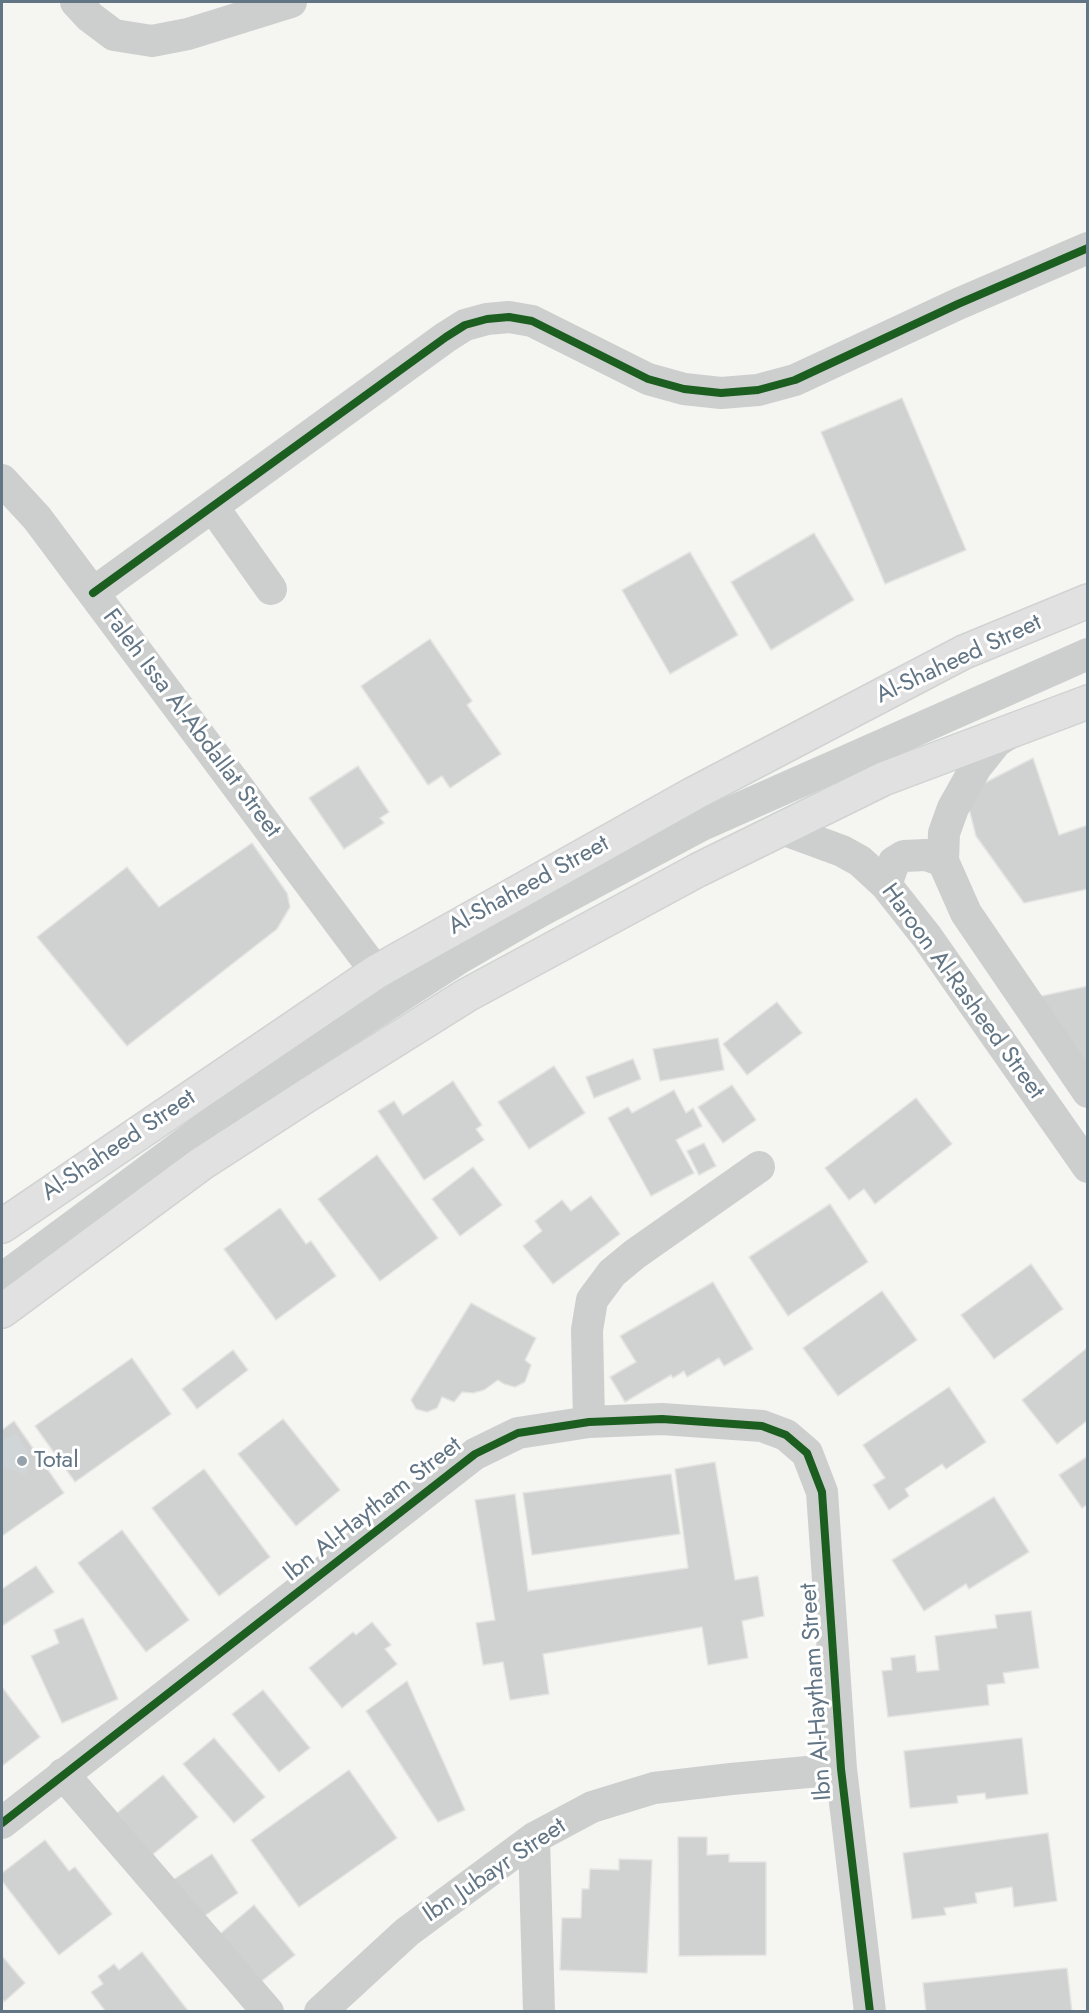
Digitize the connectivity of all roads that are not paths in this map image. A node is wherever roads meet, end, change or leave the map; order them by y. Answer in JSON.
{"nodes":[{"id":1,"x":76,"y":2,"type":"edge"},
{"id":2,"x":291,"y":2,"type":"edge"},
{"id":3,"x":1088,"y":248,"type":"edge"},
{"id":4,"x":2,"y":480,"type":"edge"},
{"id":5,"x":213,"y":507,"type":"junction"},
{"id":6,"x":271,"y":589,"type":"dead end"},
{"id":7,"x":93,"y":592,"type":"junction"},
{"id":8,"x":1088,"y":601,"type":"edge"},
{"id":9,"x":1088,"y":637,"type":"edge"},
{"id":10,"x":1088,"y":654,"type":"edge"},
{"id":11,"x":1088,"y":702,"type":"edge"},
{"id":12,"x":1019,"y":727,"type":"junction"},
{"id":13,"x":782,"y":829,"type":"junction"},
{"id":14,"x":943,"y":861,"type":"junction"},
{"id":15,"x":886,"y":885,"type":"junction"},
{"id":16,"x":376,"y":972,"type":"junction"},
{"id":17,"x":1088,"y":1092,"type":"edge"},
{"id":18,"x":759,"y":1167,"type":"dead end"},
{"id":19,"x":1088,"y":1167,"type":"edge"},
{"id":20,"x":2,"y":1226,"type":"edge"},
{"id":21,"x":2,"y":1257,"type":"edge"},
{"id":22,"x":2,"y":1279,"type":"edge"},
{"id":23,"x":2,"y":1311,"type":"edge"},
{"id":24,"x":589,"y":1422,"type":"junction"},
{"id":25,"x":841,"y":1769,"type":"junction"},
{"id":26,"x":63,"y":1774,"type":"junction"},
{"id":27,"x":2,"y":1823,"type":"edge"},
{"id":28,"x":534,"y":1838,"type":"junction"},
{"id":29,"x":268,"y":2012,"type":"edge"},
{"id":30,"x":320,"y":2012,"type":"edge"},
{"id":31,"x":539,"y":2012,"type":"edge"},
{"id":32,"x":870,"y":2012,"type":"edge"}],
"edges":[{"from":1,"to":2,"type":"street"},
{"from":3,"to":5,"type":"street"},
{"from":4,"to":7,"type":"street","name":"Faleh Issa Al-Abdallat Street"},
{"from":5,"to":6,"type":"street"},
{"from":5,"to":7,"type":"street"},
{"from":7,"to":16,"type":"street","name":"Faleh Issa Al-Abdallat Street"},
{"from":8,"to":16,"type":"highway","name":"Al-Shaheed Street"},
{"from":9,"to":21,"type":"street"},
{"from":10,"to":22,"type":"street"},
{"from":11,"to":12,"type":"highway"},
{"from":12,"to":13,"type":"highway"},
{"from":12,"to":14,"type":"street","name":"Haroon Al-Rasheed Street"},
{"from":13,"to":15,"type":"street","name":"Haroon Al-Rasheed Street"},
{"from":13,"to":23,"type":"highway"},
{"from":14,"to":15,"type":"street"},
{"from":14,"to":17,"type":"street","name":"Haroon Al-Rasheed Street"},
{"from":15,"to":19,"type":"street","name":"Haroon Al-Rasheed Street"},
{"from":16,"to":20,"type":"highway","name":"Al-Shaheed Street"},
{"from":18,"to":24,"type":"street"},
{"from":24,"to":25,"type":"street","name":"Ibn Al-Haytham Street"},
{"from":24,"to":26,"type":"street","name":"Ibn Al-Haytham Street"},
{"from":25,"to":28,"type":"street","name":"Ibn Jubayr Street"},
{"from":25,"to":32,"type":"street","name":"Ibn Al-Haytham Street"},
{"from":26,"to":27,"type":"street","name":"Ibn Al-Haytham Street"},
{"from":26,"to":29,"type":"street"},
{"from":28,"to":30,"type":"street","name":"Ibn Jubayr Street"},
{"from":28,"to":31,"type":"street"}]}
